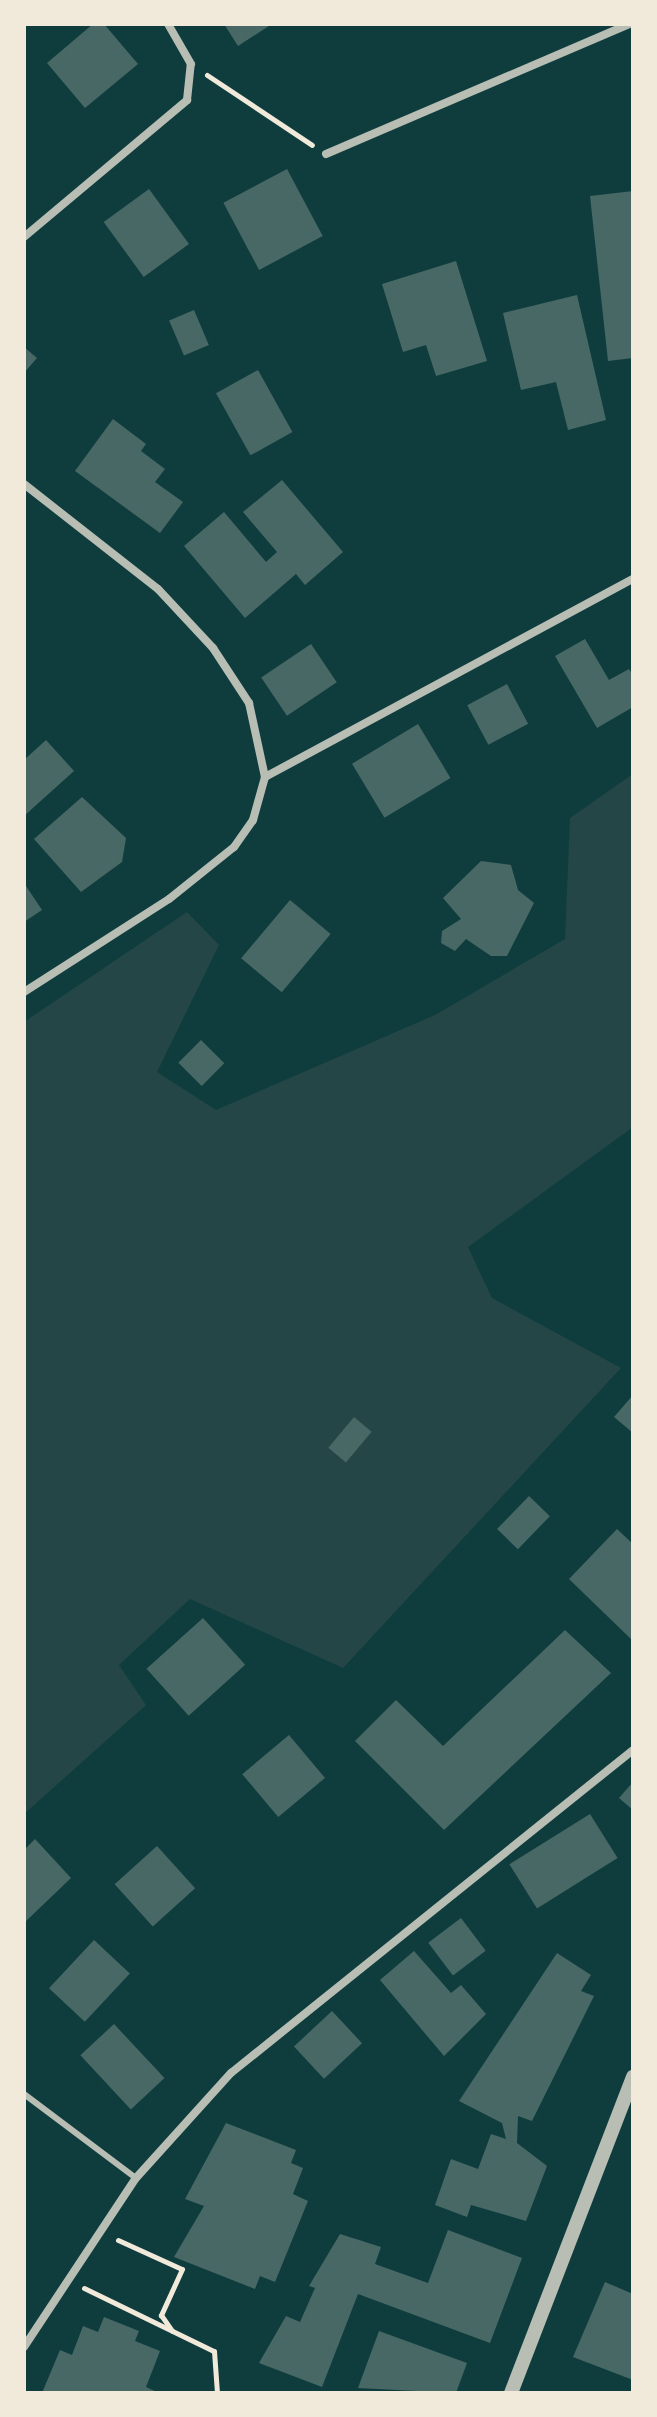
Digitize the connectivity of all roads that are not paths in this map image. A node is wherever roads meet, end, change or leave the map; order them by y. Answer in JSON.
{"nodes":[{"id":1,"x":168,"y":24,"type":"edge"},
{"id":2,"x":629,"y":24,"type":"edge"},
{"id":3,"x":326,"y":154,"type":"road end"},
{"id":4,"x":24,"y":237,"type":"edge"},
{"id":5,"x":24,"y":484,"type":"edge"},
{"id":6,"x":633,"y":579,"type":"edge"},
{"id":7,"x":265,"y":777,"type":"junction"},
{"id":8,"x":24,"y":992,"type":"edge"},
{"id":9,"x":633,"y":1750,"type":"edge"},
{"id":10,"x":633,"y":2077,"type":"edge"},
{"id":11,"x":25,"y":2095,"type":"edge"},
{"id":12,"x":136,"y":2178,"type":"junction"},
{"id":13,"x":24,"y":2347,"type":"edge"},
{"id":14,"x":511,"y":2393,"type":"edge"}],
"edges":[{"from":1,"to":4,"type":"street"},
{"from":2,"to":3,"type":"street"},
{"from":5,"to":7,"type":"street"},
{"from":6,"to":7,"type":"street"},
{"from":7,"to":8,"type":"street"},
{"from":9,"to":12,"type":"street"},
{"from":10,"to":14,"type":"street"},
{"from":11,"to":12,"type":"lane"},
{"from":12,"to":13,"type":"street"}]}
